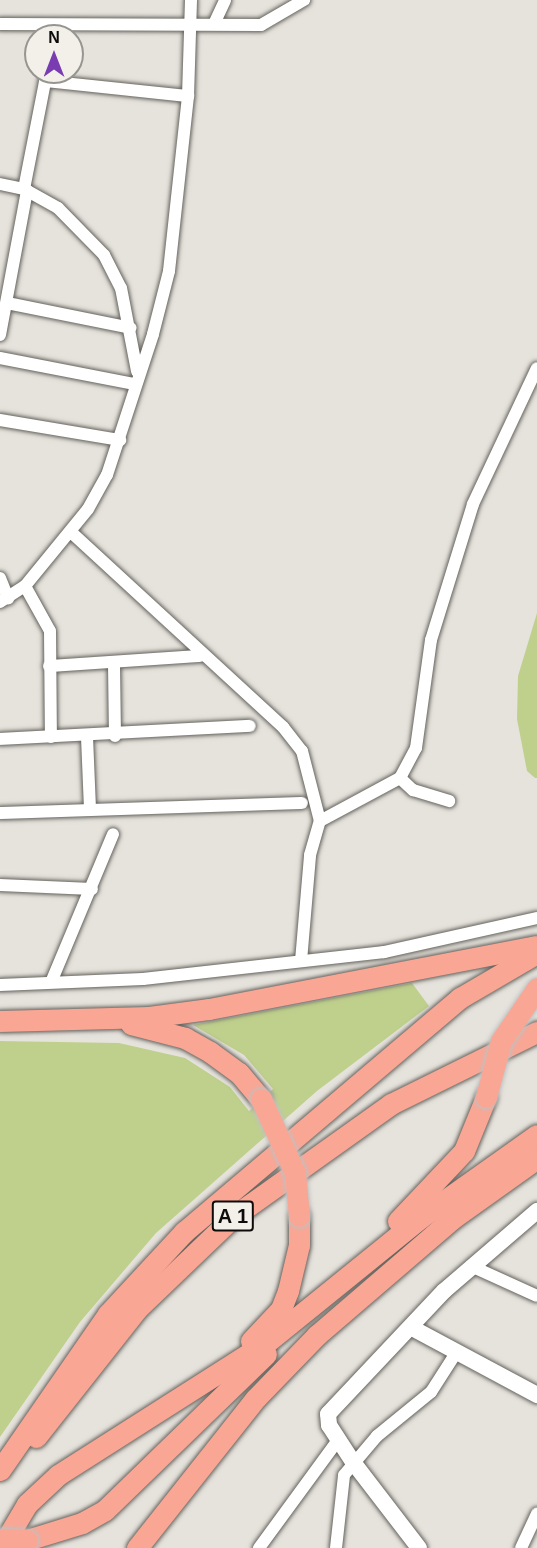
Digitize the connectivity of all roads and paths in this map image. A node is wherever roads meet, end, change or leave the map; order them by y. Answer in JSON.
{"nodes":[{"id":1,"x":191,"y":0,"type":"edge"},
{"id":2,"x":225,"y":0,"type":"edge"},
{"id":3,"x":304,"y":0,"type":"edge"},
{"id":4,"x":0,"y":24,"type":"edge"},
{"id":5,"x":190,"y":24,"type":"junction"},
{"id":6,"x":214,"y":24,"type":"junction"},
{"id":7,"x":24,"y":27,"type":"edge"},
{"id":8,"x":84,"y":29,"type":"edge"},
{"id":9,"x":84,"y":82,"type":"edge"},
{"id":10,"x":45,"y":84,"type":"edge"},
{"id":11,"x":188,"y":96,"type":"junction"},
{"id":12,"x":0,"y":184,"type":"edge"},
{"id":13,"x":25,"y":190,"type":"junction"},
{"id":14,"x":7,"y":303,"type":"junction"},
{"id":15,"x":2,"y":322,"type":"edge"},
{"id":16,"x":131,"y":328,"type":"junction"},
{"id":17,"x":0,"y":335,"type":"edge"},
{"id":18,"x":0,"y":358,"type":"edge"},
{"id":19,"x":537,"y":368,"type":"edge"},
{"id":20,"x":137,"y":371,"type":"junction"},
{"id":21,"x":134,"y":384,"type":"junction"},
{"id":22,"x":0,"y":420,"type":"edge"},
{"id":23,"x":120,"y":440,"type":"junction"},
{"id":24,"x":72,"y":533,"type":"junction"},
{"id":25,"x":0,"y":578,"type":"edge"},
{"id":26,"x":25,"y":586,"type":"junction"},
{"id":27,"x":4,"y":600,"type":"edge"},
{"id":28,"x":200,"y":656,"type":"junction"},
{"id":29,"x":114,"y":665,"type":"junction"},
{"id":30,"x":49,"y":666,"type":"junction"},
{"id":31,"x":250,"y":726,"type":"dead end"},
{"id":32,"x":116,"y":736,"type":"junction"},
{"id":33,"x":87,"y":737,"type":"junction"},
{"id":34,"x":51,"y":738,"type":"junction"},
{"id":35,"x":0,"y":739,"type":"edge"},
{"id":36,"x":400,"y":778,"type":"junction"},
{"id":37,"x":449,"y":801,"type":"dead end"},
{"id":38,"x":302,"y":803,"type":"dead end"},
{"id":39,"x":90,"y":810,"type":"junction"},
{"id":40,"x":0,"y":813,"type":"edge"},
{"id":41,"x":320,"y":821,"type":"junction"},
{"id":42,"x":113,"y":834,"type":"dead end"},
{"id":43,"x":0,"y":885,"type":"edge"},
{"id":44,"x":92,"y":889,"type":"junction"},
{"id":45,"x":537,"y":918,"type":"edge"},
{"id":46,"x":537,"y":946,"type":"edge"},
{"id":47,"x":537,"y":953,"type":"edge"},
{"id":48,"x":301,"y":961,"type":"junction"},
{"id":49,"x":52,"y":980,"type":"junction"},
{"id":50,"x":0,"y":985,"type":"edge"},
{"id":51,"x":537,"y":988,"type":"edge"},
{"id":52,"x":0,"y":1021,"type":"edge"},
{"id":53,"x":59,"y":1021,"type":"junction"},
{"id":54,"x":537,"y":1032,"type":"edge"},
{"id":55,"x":537,"y":1136,"type":"edge"},
{"id":56,"x":537,"y":1158,"type":"edge"},
{"id":57,"x":537,"y":1211,"type":"edge"},
{"id":58,"x":471,"y":1266,"type":"junction"},
{"id":59,"x":537,"y":1296,"type":"edge"},
{"id":60,"x":318,"y":1301,"type":"junction"},
{"id":61,"x":281,"y":1309,"type":"junction"},
{"id":62,"x":414,"y":1329,"type":"junction"},
{"id":63,"x":264,"y":1350,"type":"junction"},
{"id":64,"x":456,"y":1353,"type":"junction"},
{"id":65,"x":196,"y":1388,"type":"junction"},
{"id":66,"x":537,"y":1395,"type":"edge"},
{"id":67,"x":338,"y":1440,"type":"junction"},
{"id":68,"x":353,"y":1462,"type":"junction"},
{"id":69,"x":0,"y":1470,"type":"edge"},
{"id":70,"x":0,"y":1485,"type":"edge"},
{"id":71,"x":537,"y":1513,"type":"edge"},
{"id":72,"x":0,"y":1539,"type":"edge"},
{"id":73,"x":407,"y":1541,"type":"edge"},
{"id":74,"x":1,"y":1548,"type":"edge"},
{"id":75,"x":137,"y":1548,"type":"edge"},
{"id":76,"x":259,"y":1548,"type":"edge"},
{"id":77,"x":336,"y":1548,"type":"edge"},
{"id":78,"x":419,"y":1548,"type":"edge"},
{"id":79,"x":521,"y":1548,"type":"edge"}],
"edges":[{"from":1,"to":5,"type":"street"},
{"from":2,"to":6,"type":"street"},
{"from":3,"to":6,"type":"street"},
{"from":4,"to":7,"type":"street"},
{"from":5,"to":6,"type":"street"},
{"from":5,"to":8,"type":"street"},
{"from":5,"to":11,"type":"street"},
{"from":9,"to":11,"type":"street"},
{"from":10,"to":13,"type":"street"},
{"from":11,"to":20,"type":"street"},
{"from":12,"to":13,"type":"street"},
{"from":13,"to":14,"type":"street"},
{"from":13,"to":16,"type":"street"},
{"from":14,"to":15,"type":"street"},
{"from":14,"to":16,"type":"street"},
{"from":15,"to":17,"type":"street"},
{"from":16,"to":20,"type":"street"},
{"from":18,"to":21,"type":"street"},
{"from":19,"to":36,"type":"street"},
{"from":20,"to":21,"type":"street"},
{"from":21,"to":23,"type":"street"},
{"from":22,"to":23,"type":"street"},
{"from":23,"to":24,"type":"street"},
{"from":24,"to":26,"type":"street"},
{"from":24,"to":28,"type":"street"},
{"from":25,"to":27,"type":"street"},
{"from":26,"to":27,"type":"street"},
{"from":26,"to":30,"type":"street"},
{"from":28,"to":29,"type":"street"},
{"from":28,"to":41,"type":"street"},
{"from":29,"to":30,"type":"street"},
{"from":29,"to":32,"type":"street"},
{"from":30,"to":34,"type":"street"},
{"from":31,"to":32,"type":"street"},
{"from":32,"to":33,"type":"street"},
{"from":33,"to":34,"type":"street"},
{"from":33,"to":39,"type":"street"},
{"from":34,"to":35,"type":"street"},
{"from":36,"to":37,"type":"street"},
{"from":36,"to":41,"type":"street"},
{"from":38,"to":39,"type":"street"},
{"from":39,"to":40,"type":"street"},
{"from":41,"to":48,"type":"street"},
{"from":42,"to":44,"type":"street"},
{"from":43,"to":44,"type":"street"},
{"from":44,"to":49,"type":"street"},
{"from":45,"to":48,"type":"street"},
{"from":46,"to":53,"type":"highway"},
{"from":47,"to":69,"type":"highway"},
{"from":48,"to":49,"type":"street"},
{"from":49,"to":50,"type":"street"},
{"from":51,"to":60,"type":"highway","bridge":true},
{"from":52,"to":53,"type":"highway"},
{"from":53,"to":61,"type":"highway","bridge":true},
{"from":54,"to":70,"type":"highway","number":"A 1"},
{"from":55,"to":60,"type":"highway"},
{"from":56,"to":75,"type":"highway"},
{"from":57,"to":58,"type":"street"},
{"from":58,"to":59,"type":"street"},
{"from":58,"to":62,"type":"street"},
{"from":60,"to":63,"type":"highway"},
{"from":61,"to":63,"type":"highway"},
{"from":61,"to":65,"type":"highway"},
{"from":62,"to":64,"type":"street"},
{"from":62,"to":67,"type":"street"},
{"from":63,"to":65,"type":"highway"},
{"from":63,"to":72,"type":"highway","bridge":true},
{"from":64,"to":66,"type":"street"},
{"from":64,"to":68,"type":"street"},
{"from":65,"to":74,"type":"highway"},
{"from":67,"to":68,"type":"street"},
{"from":67,"to":76,"type":"street"},
{"from":68,"to":73,"type":"street"},
{"from":68,"to":77,"type":"street"},
{"from":71,"to":79,"type":"street"},
{"from":73,"to":78,"type":"street"}]}
